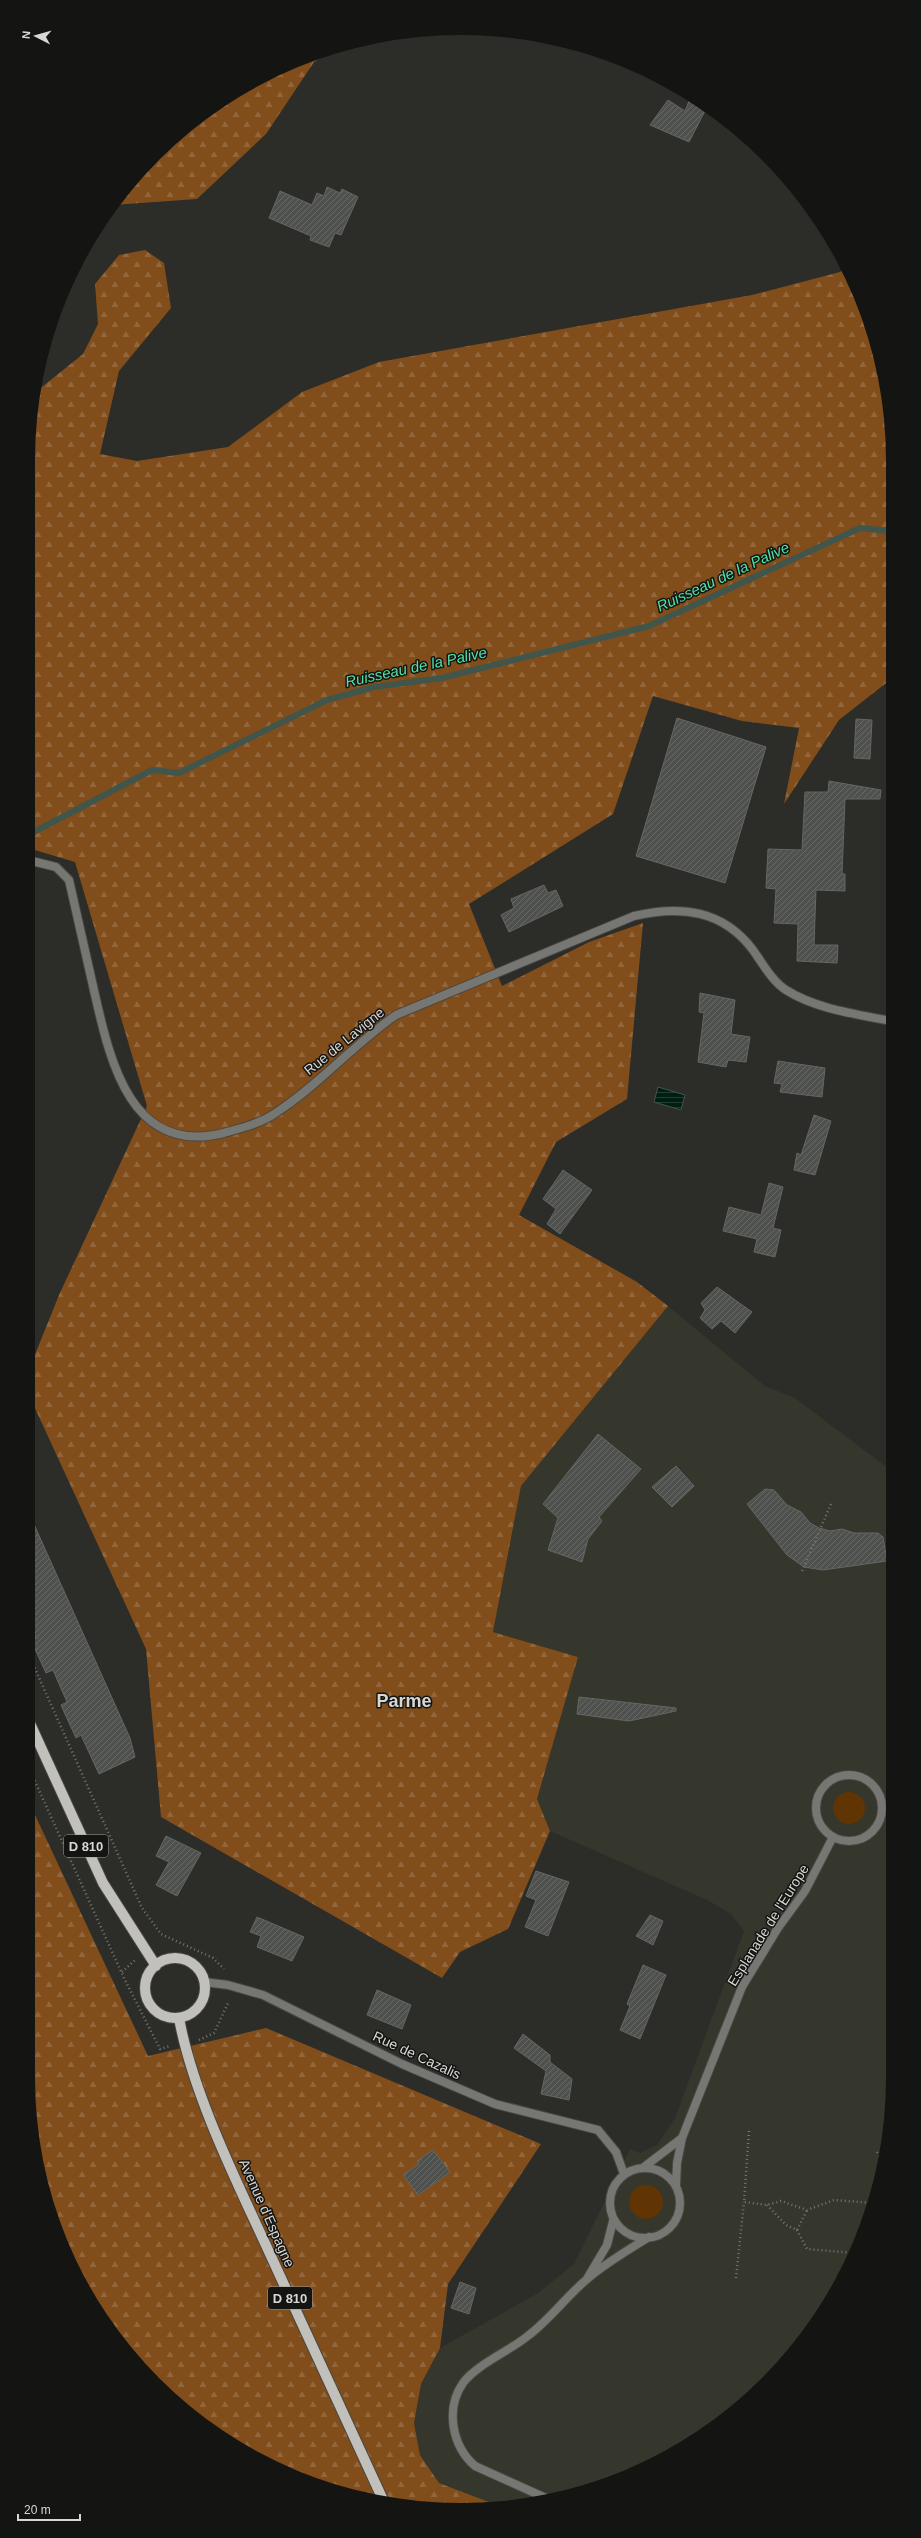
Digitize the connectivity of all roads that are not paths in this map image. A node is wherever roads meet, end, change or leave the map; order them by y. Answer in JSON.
{"nodes":[{"id":1,"x":35,"y":862,"type":"edge"},
{"id":2,"x":886,"y":1020,"type":"edge"},
{"id":3,"x":35,"y":1734,"type":"edge"},
{"id":4,"x":833,"y":1837,"type":"junction"},
{"id":5,"x":156,"y":1966,"type":"junction"},
{"id":6,"x":204,"y":1982,"type":"junction"},
{"id":7,"x":179,"y":2018,"type":"junction"},
{"id":8,"x":682,"y":2138,"type":"junction"},
{"id":9,"x":644,"y":2167,"type":"junction"},
{"id":10,"x":624,"y":2174,"type":"junction"},
{"id":11,"x":676,"y":2186,"type":"junction"},
{"id":12,"x":613,"y":2222,"type":"junction"},
{"id":13,"x":649,"y":2238,"type":"junction"},
{"id":14,"x":586,"y":2279,"type":"junction"},
{"id":15,"x":381,"y":2496,"type":"edge"},
{"id":16,"x":540,"y":2496,"type":"edge"}],
"edges":[{"from":1,"to":2,"type":"street","name":"Rue de Lavigne"},
{"from":3,"to":5,"type":"main road","number":"D 810"},
{"from":4,"to":4,"type":"street"},
{"from":4,"to":8,"type":"street","name":"Esplanade de l'Europe"},
{"from":5,"to":6,"type":"main road"},
{"from":5,"to":7,"type":"main road"},
{"from":6,"to":7,"type":"main road"},
{"from":6,"to":10,"type":"street","name":"Rue de Cazalis"},
{"from":7,"to":15,"type":"main road","name":"Avenue d'Espagne","number":"D 810"},
{"from":8,"to":9,"type":"street"},
{"from":8,"to":11,"type":"street","name":"Esplanade de l'Europe"},
{"from":9,"to":10,"type":"street"},
{"from":9,"to":11,"type":"street"},
{"from":10,"to":12,"type":"street"},
{"from":11,"to":13,"type":"street"},
{"from":12,"to":13,"type":"street"},
{"from":12,"to":14,"type":"street"},
{"from":13,"to":14,"type":"street"},
{"from":14,"to":16,"type":"street"}]}
